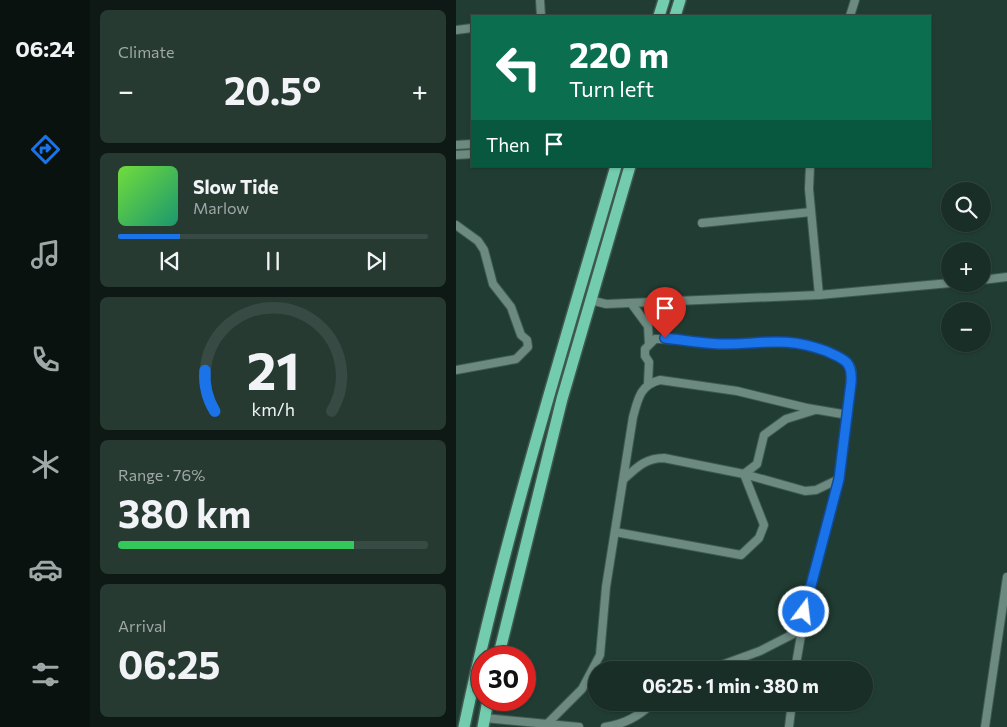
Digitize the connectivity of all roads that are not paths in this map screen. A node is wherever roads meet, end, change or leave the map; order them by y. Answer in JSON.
{"nodes":[{"id":1,"x":540,"y":0,"type":"edge"},
{"id":2,"x":664,"y":0,"type":"edge"},
{"id":3,"x":680,"y":0,"type":"edge"},
{"id":4,"x":855,"y":0,"type":"edge"},
{"id":5,"x":541,"y":15,"type":"edge"},
{"id":6,"x":659,"y":15,"type":"edge"},
{"id":7,"x":675,"y":15,"type":"edge"},
{"id":8,"x":850,"y":15,"type":"edge"},
{"id":9,"x":471,"y":28,"type":"edge"},
{"id":10,"x":456,"y":30,"type":"edge"},
{"id":11,"x":471,"y":144,"type":"edge"},
{"id":12,"x":456,"y":145,"type":"edge"},
{"id":13,"x":471,"y":154,"type":"edge"},
{"id":14,"x":456,"y":155,"type":"edge"},
{"id":15,"x":616,"y":167,"type":"edge"},
{"id":16,"x":630,"y":167,"type":"edge"},
{"id":17,"x":810,"y":167,"type":"edge"},
{"id":18,"x":811,"y":212,"type":"junction"},
{"id":19,"x":702,"y":223,"type":"dead end"},
{"id":20,"x":456,"y":225,"type":"edge"},
{"id":21,"x":1007,"y":277,"type":"edge"},
{"id":22,"x":991,"y":279,"type":"edge"},
{"id":23,"x":941,"y":284,"type":"edge"},
{"id":24,"x":818,"y":295,"type":"junction"},
{"id":25,"x":590,"y":300,"type":"junction"},
{"id":26,"x":631,"y":302,"type":"junction"},
{"id":27,"x":649,"y":344,"type":"junction"},
{"id":28,"x":456,"y":370,"type":"edge"},
{"id":29,"x":648,"y":384,"type":"junction"},
{"id":30,"x":816,"y":410,"type":"junction"},
{"id":31,"x":848,"y":415,"type":"junction"},
{"id":32,"x":744,"y":474,"type":"junction"},
{"id":33,"x":624,"y":479,"type":"junction"},
{"id":34,"x":839,"y":479,"type":"junction"},
{"id":35,"x":615,"y":532,"type":"junction"},
{"id":36,"x":1007,"y":577,"type":"edge"},
{"id":37,"x":801,"y":630,"type":"junction"},
{"id":38,"x":1003,"y":635,"type":"edge"},
{"id":39,"x":501,"y":646,"type":"edge"},
{"id":40,"x":733,"y":661,"type":"edge"},
{"id":41,"x":796,"y":661,"type":"edge"},
{"id":42,"x":643,"y":711,"type":"edge"},
{"id":43,"x":791,"y":711,"type":"edge"},
{"id":44,"x":484,"y":723,"type":"edge"},
{"id":45,"x":548,"y":723,"type":"junction"},
{"id":46,"x":522,"y":725,"type":"edge"},
{"id":47,"x":464,"y":727,"type":"edge"},
{"id":48,"x":579,"y":727,"type":"edge"},
{"id":49,"x":605,"y":727,"type":"edge"},
{"id":50,"x":789,"y":727,"type":"edge"},
{"id":51,"x":985,"y":727,"type":"edge"}],
"edges":[{"from":1,"to":5,"type":"street"},
{"from":2,"to":6,"type":"highway"},
{"from":3,"to":7,"type":"highway"},
{"from":4,"to":8,"type":"street"},
{"from":9,"to":10,"type":"street"},
{"from":11,"to":12,"type":"street"},
{"from":13,"to":14,"type":"street"},
{"from":15,"to":47,"type":"highway"},
{"from":16,"to":25,"type":"highway"},
{"from":17,"to":18,"type":"street"},
{"from":18,"to":19,"type":"street"},
{"from":18,"to":24,"type":"street"},
{"from":20,"to":28,"type":"street"},
{"from":21,"to":22,"type":"street"},
{"from":23,"to":24,"type":"street"},
{"from":24,"to":26,"type":"street"},
{"from":25,"to":26,"type":"street"},
{"from":25,"to":39,"type":"highway"},
{"from":26,"to":27,"type":"street"},
{"from":27,"to":29,"type":"street"},
{"from":27,"to":31,"type":"street"},
{"from":29,"to":30,"type":"street"},
{"from":29,"to":33,"type":"street"},
{"from":30,"to":31,"type":"street"},
{"from":30,"to":32,"type":"street"},
{"from":31,"to":34,"type":"street"},
{"from":32,"to":33,"type":"street"},
{"from":32,"to":34,"type":"street"},
{"from":32,"to":35,"type":"street"},
{"from":33,"to":35,"type":"street"},
{"from":34,"to":37,"type":"street"},
{"from":35,"to":45,"type":"street"},
{"from":36,"to":38,"type":"street"},
{"from":37,"to":40,"type":"street"},
{"from":37,"to":41,"type":"street"},
{"from":38,"to":51,"type":"street"},
{"from":42,"to":49,"type":"street"},
{"from":43,"to":50,"type":"street"},
{"from":44,"to":46,"type":"street"},
{"from":45,"to":46,"type":"street"},
{"from":45,"to":48,"type":"street"}]}
